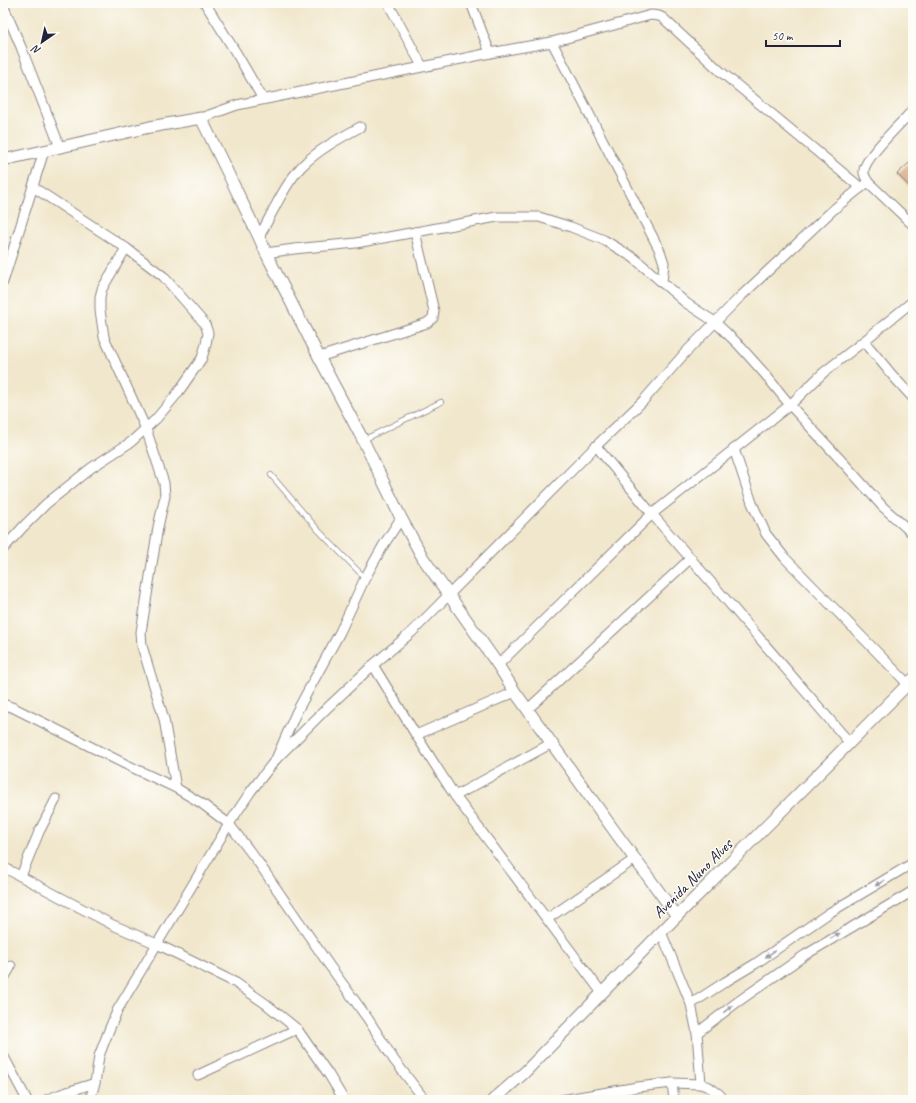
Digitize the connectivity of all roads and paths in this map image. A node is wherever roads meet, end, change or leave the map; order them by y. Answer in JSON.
{"nodes":[{"id":1,"x":205,"y":3,"type":"edge"},
{"id":2,"x":388,"y":3,"type":"edge"},
{"id":3,"x":471,"y":3,"type":"edge"},
{"id":4,"x":3,"y":5,"type":"edge"},
{"id":5,"x":552,"y":42,"type":"junction"},
{"id":6,"x":490,"y":53,"type":"junction"},
{"id":7,"x":422,"y":66,"type":"junction"},
{"id":8,"x":263,"y":99,"type":"junction"},
{"id":9,"x":913,"y":110,"type":"edge"},
{"id":10,"x":201,"y":118,"type":"junction"},
{"id":11,"x":360,"y":126,"type":"dead end"},
{"id":12,"x":60,"y":147,"type":"junction"},
{"id":13,"x":44,"y":151,"type":"junction"},
{"id":14,"x":3,"y":160,"type":"edge"},
{"id":15,"x":868,"y":182,"type":"junction"},
{"id":16,"x":32,"y":187,"type":"junction"},
{"id":17,"x":860,"y":188,"type":"junction"},
{"id":18,"x":913,"y":225,"type":"edge"},
{"id":19,"x":415,"y":232,"type":"junction"},
{"id":20,"x":259,"y":237,"type":"junction"},
{"id":21,"x":126,"y":248,"type":"junction"},
{"id":22,"x":266,"y":253,"type":"junction"},
{"id":23,"x":3,"y":282,"type":"edge"},
{"id":24,"x":662,"y":283,"type":"junction"},
{"id":25,"x":913,"y":301,"type":"edge"},
{"id":26,"x":715,"y":322,"type":"junction"},
{"id":27,"x":864,"y":341,"type":"junction"},
{"id":28,"x":320,"y":357,"type":"junction"},
{"id":29,"x":913,"y":398,"type":"edge"},
{"id":30,"x":441,"y":402,"type":"dead end"},
{"id":31,"x":790,"y":405,"type":"junction"},
{"id":32,"x":146,"y":429,"type":"junction"},
{"id":33,"x":364,"y":440,"type":"junction"},
{"id":34,"x":596,"y":446,"type":"junction"},
{"id":35,"x":734,"y":449,"type":"junction"},
{"id":36,"x":271,"y":475,"type":"dead end"},
{"id":37,"x":652,"y":514,"type":"junction"},
{"id":38,"x":401,"y":518,"type":"junction"},
{"id":39,"x":913,"y":534,"type":"edge"},
{"id":40,"x":3,"y":549,"type":"edge"},
{"id":41,"x":691,"y":558,"type":"junction"},
{"id":42,"x":365,"y":578,"type":"junction"},
{"id":43,"x":448,"y":594,"type":"junction"},
{"id":44,"x":498,"y":664,"type":"junction"},
{"id":45,"x":374,"y":665,"type":"junction"},
{"id":46,"x":910,"y":681,"type":"edge"},
{"id":47,"x":515,"y":692,"type":"junction"},
{"id":48,"x":3,"y":704,"type":"edge"},
{"id":49,"x":528,"y":709,"type":"junction"},
{"id":50,"x":416,"y":736,"type":"junction"},
{"id":51,"x":849,"y":742,"type":"junction"},
{"id":52,"x":552,"y":743,"type":"junction"},
{"id":53,"x":276,"y":759,"type":"junction"},
{"id":54,"x":176,"y":788,"type":"junction"},
{"id":55,"x":455,"y":796,"type":"junction"},
{"id":56,"x":56,"y":799,"type":"dead end"},
{"id":57,"x":229,"y":824,"type":"junction"},
{"id":58,"x":635,"y":859,"type":"junction"},
{"id":59,"x":913,"y":863,"type":"edge"},
{"id":60,"x":3,"y":867,"type":"edge"},
{"id":61,"x":21,"y":876,"type":"junction"},
{"id":62,"x":913,"y":891,"type":"edge"},
{"id":63,"x":677,"y":916,"type":"junction"},
{"id":64,"x":547,"y":919,"type":"junction"},
{"id":65,"x":661,"y":932,"type":"junction"},
{"id":66,"x":157,"y":944,"type":"junction"},
{"id":67,"x":11,"y":966,"type":"dead end"},
{"id":68,"x":3,"y":980,"type":"edge"},
{"id":69,"x":602,"y":993,"type":"junction"},
{"id":70,"x":691,"y":1004,"type":"junction"},
{"id":71,"x":296,"y":1029,"type":"junction"},
{"id":72,"x":697,"y":1033,"type":"junction"},
{"id":73,"x":3,"y":1055,"type":"edge"},
{"id":74,"x":198,"y":1075,"type":"dead end"},
{"id":75,"x":672,"y":1082,"type":"junction"},
{"id":76,"x":94,"y":1083,"type":"junction"},
{"id":77,"x":701,"y":1084,"type":"junction"},
{"id":78,"x":27,"y":1100,"type":"edge"},
{"id":79,"x":46,"y":1100,"type":"edge"},
{"id":80,"x":90,"y":1100,"type":"edge"},
{"id":81,"x":344,"y":1100,"type":"edge"},
{"id":82,"x":425,"y":1100,"type":"edge"},
{"id":83,"x":493,"y":1100,"type":"edge"},
{"id":84,"x":561,"y":1100,"type":"edge"},
{"id":85,"x":674,"y":1100,"type":"edge"},
{"id":86,"x":724,"y":1100,"type":"edge"}],
"edges":[{"from":1,"to":8,"type":"street"},
{"from":2,"to":7,"type":"street"},
{"from":3,"to":6,"type":"street"},
{"from":4,"to":12,"type":"street"},
{"from":5,"to":6,"type":"street"},
{"from":5,"to":17,"type":"street"},
{"from":5,"to":24,"type":"street"},
{"from":6,"to":7,"type":"street"},
{"from":7,"to":8,"type":"street"},
{"from":8,"to":10,"type":"street"},
{"from":9,"to":15,"type":"street"},
{"from":10,"to":12,"type":"street"},
{"from":10,"to":20,"type":"street"},
{"from":11,"to":20,"type":"street"},
{"from":12,"to":13,"type":"street"},
{"from":13,"to":14,"type":"street"},
{"from":13,"to":16,"type":"street"},
{"from":15,"to":17,"type":"street"},
{"from":15,"to":18,"type":"street"},
{"from":16,"to":21,"type":"street"},
{"from":16,"to":23,"type":"street"},
{"from":17,"to":26,"type":"street"},
{"from":19,"to":22,"type":"street"},
{"from":19,"to":24,"type":"street"},
{"from":19,"to":28,"type":"street"},
{"from":20,"to":22,"type":"street"},
{"from":21,"to":32,"type":"street"},
{"from":21,"to":32,"type":"street"},
{"from":22,"to":28,"type":"street"},
{"from":24,"to":26,"type":"street"},
{"from":25,"to":27,"type":"street"},
{"from":26,"to":31,"type":"street"},
{"from":26,"to":34,"type":"street"},
{"from":27,"to":29,"type":"street"},
{"from":27,"to":31,"type":"street"},
{"from":28,"to":33,"type":"street"},
{"from":30,"to":33,"type":"lane"},
{"from":31,"to":35,"type":"street"},
{"from":31,"to":39,"type":"street"},
{"from":32,"to":40,"type":"street"},
{"from":32,"to":54,"type":"street"},
{"from":33,"to":38,"type":"street"},
{"from":34,"to":37,"type":"street"},
{"from":34,"to":43,"type":"street"},
{"from":35,"to":37,"type":"street"},
{"from":35,"to":46,"type":"street"},
{"from":36,"to":42,"type":"lane"},
{"from":37,"to":41,"type":"street"},
{"from":37,"to":44,"type":"street"},
{"from":38,"to":42,"type":"street"},
{"from":38,"to":43,"type":"street"},
{"from":41,"to":49,"type":"street"},
{"from":41,"to":51,"type":"street"},
{"from":42,"to":53,"type":"street"},
{"from":43,"to":44,"type":"street"},
{"from":43,"to":45,"type":"street"},
{"from":44,"to":47,"type":"street"},
{"from":45,"to":50,"type":"street"},
{"from":45,"to":53,"type":"street"},
{"from":46,"to":51,"type":"street","name":"Avenida Nuno Alves"},
{"from":47,"to":49,"type":"street"},
{"from":47,"to":50,"type":"street"},
{"from":48,"to":54,"type":"street"},
{"from":49,"to":52,"type":"street"},
{"from":50,"to":55,"type":"street"},
{"from":51,"to":63,"type":"street","name":"Avenida Nuno Alves"},
{"from":52,"to":55,"type":"street"},
{"from":52,"to":58,"type":"street"},
{"from":53,"to":57,"type":"street"},
{"from":54,"to":57,"type":"street"},
{"from":55,"to":64,"type":"street"},
{"from":56,"to":61,"type":"street"},
{"from":57,"to":66,"type":"street"},
{"from":57,"to":82,"type":"street"},
{"from":58,"to":63,"type":"street"},
{"from":58,"to":64,"type":"street"},
{"from":59,"to":70,"type":"street","one_way":true},
{"from":60,"to":61,"type":"street"},
{"from":61,"to":66,"type":"street"},
{"from":72,"to":62,"type":"street","one_way":true},
{"from":63,"to":65,"type":"street","name":"Avenida Nuno Alves"},
{"from":64,"to":69,"type":"street"},
{"from":65,"to":69,"type":"street","name":"Avenida Nuno Alves"},
{"from":65,"to":70,"type":"street"},
{"from":66,"to":71,"type":"street"},
{"from":66,"to":76,"type":"street"},
{"from":67,"to":68,"type":"street"},
{"from":69,"to":83,"type":"street","name":"Avenida Nuno Alves"},
{"from":70,"to":72,"type":"street"},
{"from":71,"to":74,"type":"street"},
{"from":71,"to":81,"type":"street"},
{"from":72,"to":77,"type":"street"},
{"from":73,"to":78,"type":"street"},
{"from":75,"to":77,"type":"street"},
{"from":75,"to":84,"type":"street"},
{"from":75,"to":85,"type":"street"},
{"from":76,"to":79,"type":"street"},
{"from":76,"to":80,"type":"street"},
{"from":77,"to":86,"type":"street"}]}
